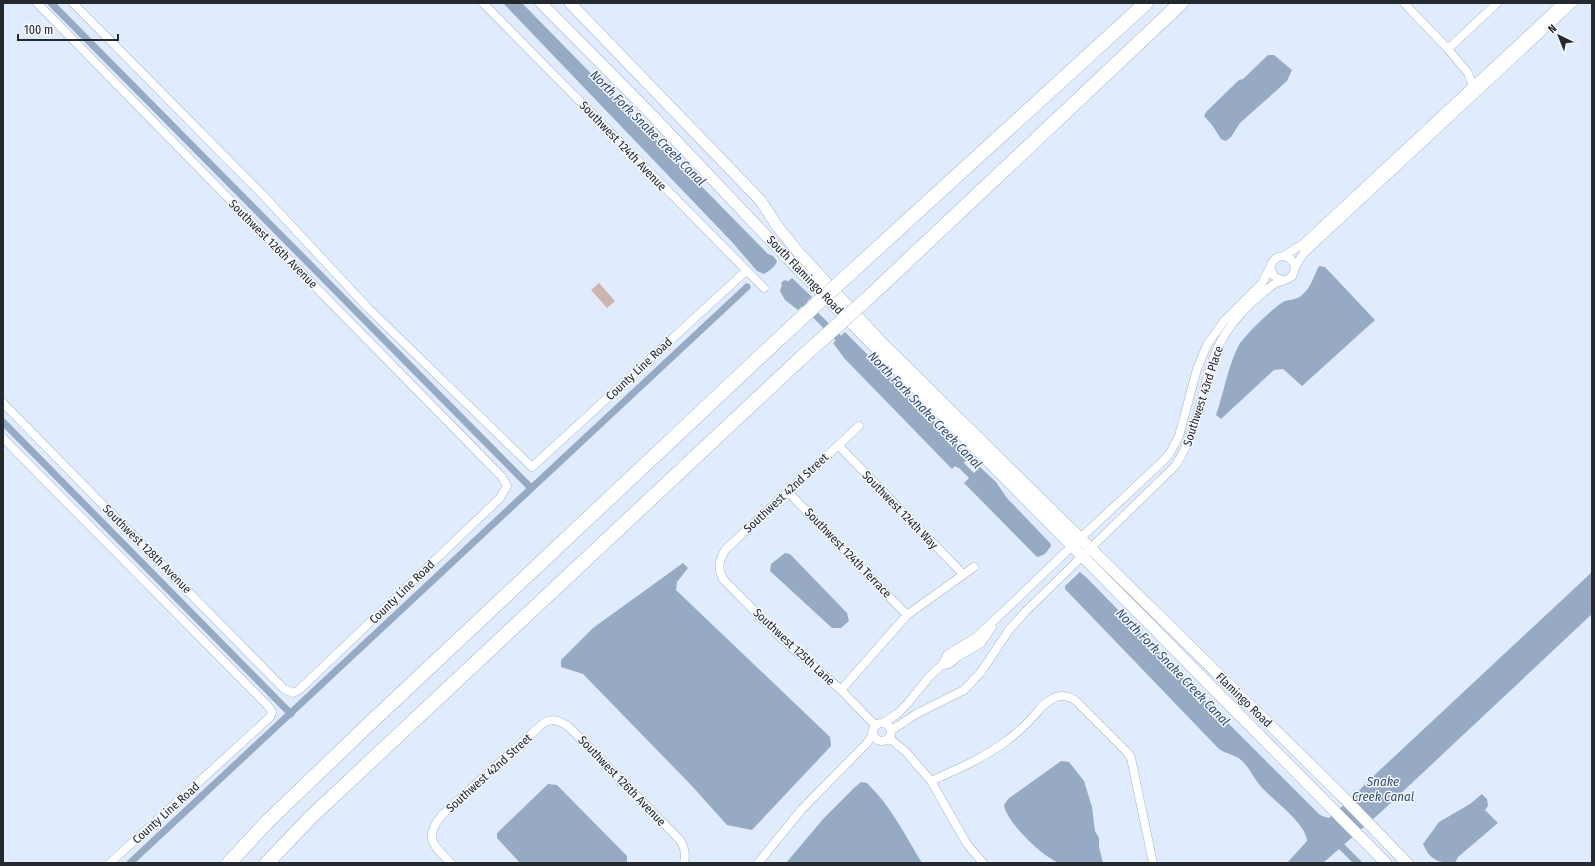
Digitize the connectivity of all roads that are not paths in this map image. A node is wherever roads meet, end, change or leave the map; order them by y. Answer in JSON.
{"nodes":[{"id":1,"x":36,"y":3,"type":"edge"},
{"id":2,"x":73,"y":3,"type":"edge"},
{"id":3,"x":483,"y":3,"type":"edge"},
{"id":4,"x":541,"y":3,"type":"edge"},
{"id":5,"x":570,"y":3,"type":"edge"},
{"id":6,"x":1146,"y":3,"type":"edge"},
{"id":7,"x":1181,"y":3,"type":"edge"},
{"id":8,"x":1404,"y":3,"type":"edge"},
{"id":9,"x":1497,"y":3,"type":"edge"},
{"id":10,"x":1562,"y":3,"type":"edge"},
{"id":11,"x":1573,"y":3,"type":"edge"},
{"id":12,"x":1448,"y":49,"type":"junction"},
{"id":13,"x":1472,"y":86,"type":"junction"},
{"id":14,"x":1284,"y":256,"type":"junction"},
{"id":15,"x":1295,"y":267,"type":"junction"},
{"id":16,"x":1270,"y":268,"type":"junction"},
{"id":17,"x":746,"y":271,"type":"junction"},
{"id":18,"x":1282,"y":280,"type":"junction"},
{"id":19,"x":764,"y":288,"type":"dead end"},
{"id":20,"x":1201,"y":357,"type":"junction"},
{"id":21,"x":1213,"y":360,"type":"junction"},
{"id":22,"x":3,"y":403,"type":"edge"},
{"id":23,"x":858,"y":426,"type":"dead end"},
{"id":24,"x":3,"y":438,"type":"edge"},
{"id":25,"x":838,"y":445,"type":"junction"},
{"id":26,"x":532,"y":467,"type":"joint"},
{"id":27,"x":507,"y":486,"type":"joint"},
{"id":28,"x":788,"y":492,"type":"junction"},
{"id":29,"x":1081,"y":537,"type":"junction"},
{"id":30,"x":1072,"y":546,"type":"junction"},
{"id":31,"x":1091,"y":548,"type":"junction"},
{"id":32,"x":1082,"y":557,"type":"junction"},
{"id":33,"x":719,"y":564,"type":"joint"},
{"id":34,"x":974,"y":567,"type":"dead end"},
{"id":35,"x":963,"y":574,"type":"junction"},
{"id":36,"x":1002,"y":614,"type":"junction"},
{"id":37,"x":908,"y":615,"type":"junction"},
{"id":38,"x":942,"y":665,"type":"junction"},
{"id":39,"x":841,"y":690,"type":"junction"},
{"id":40,"x":293,"y":693,"type":"joint"},
{"id":41,"x":272,"y":712,"type":"joint"},
{"id":42,"x":554,"y":720,"type":"joint"},
{"id":43,"x":884,"y":722,"type":"junction"},
{"id":44,"x":874,"y":728,"type":"junction"},
{"id":45,"x":888,"y":736,"type":"junction"},
{"id":46,"x":855,"y":756,"type":"junction"},
{"id":47,"x":930,"y":781,"type":"junction"},
{"id":48,"x":110,"y":863,"type":"edge"},
{"id":49,"x":229,"y":863,"type":"edge"},
{"id":50,"x":267,"y":863,"type":"edge"},
{"id":51,"x":451,"y":863,"type":"edge"},
{"id":52,"x":684,"y":863,"type":"edge"},
{"id":53,"x":758,"y":863,"type":"edge"},
{"id":54,"x":983,"y":863,"type":"edge"},
{"id":55,"x":1153,"y":863,"type":"edge"},
{"id":56,"x":1386,"y":863,"type":"edge"},
{"id":57,"x":1407,"y":863,"type":"edge"}],
"edges":[{"from":1,"to":27,"type":"street","name":"Southwest 126th Avenue"},
{"from":2,"to":26,"type":"street","name":"Southwest 126th Avenue"},
{"from":3,"to":17,"type":"street","name":"Southwest 124th Avenue"},
{"from":4,"to":30,"type":"main road","name":"South Flamingo Road"},
{"from":5,"to":29,"type":"main road","name":"South Flamingo Road"},
{"from":6,"to":49,"type":"highway","bridge":true},
{"from":7,"to":50,"type":"highway","bridge":true},
{"from":8,"to":12,"type":"street"},
{"from":9,"to":12,"type":"street"},
{"from":10,"to":13,"type":"street"},
{"from":11,"to":15,"type":"street"},
{"from":12,"to":13,"type":"street"},
{"from":13,"to":14,"type":"street"},
{"from":14,"to":15,"type":"street"},
{"from":14,"to":16,"type":"street"},
{"from":15,"to":18,"type":"street"},
{"from":16,"to":18,"type":"street"},
{"from":16,"to":20,"type":"street","name":"Southwest 43rd Place"},
{"from":17,"to":19,"type":"street","name":"Southwest 124th Avenue"},
{"from":17,"to":26,"type":"street","name":"County Line Road"},
{"from":18,"to":21,"type":"street","name":"Southwest 43rd Place"},
{"from":20,"to":21,"type":"street"},
{"from":20,"to":29,"type":"street","name":"Southwest 43rd Place"},
{"from":21,"to":31,"type":"street","name":"Southwest 43rd Place"},
{"from":22,"to":40,"type":"street","name":"Southwest 128th Avenue"},
{"from":23,"to":25,"type":"street","name":"Southwest 42nd Street"},
{"from":24,"to":41,"type":"street","name":"Southwest 128th Avenue"},
{"from":25,"to":28,"type":"street","name":"Southwest 42nd Street"},
{"from":25,"to":35,"type":"street","name":"Southwest 124th Way"},
{"from":27,"to":40,"type":"street","name":"County Line Road"},
{"from":28,"to":33,"type":"street","name":"Southwest 42nd Street"},
{"from":28,"to":37,"type":"street","name":"Southwest 124th Terrace"},
{"from":29,"to":30,"type":"street","name":"Southwest 43rd Place"},
{"from":29,"to":31,"type":"main road","name":"Flamingo Road"},
{"from":30,"to":32,"type":"main road","name":"Flamingo Road"},
{"from":30,"to":36,"type":"street","name":"Southwest 43rd Place"},
{"from":31,"to":32,"type":"street","name":"Southwest 43rd Place"},
{"from":31,"to":57,"type":"main road","name":"Flamingo Road"},
{"from":32,"to":45,"type":"street","name":"Southwest 43rd Place"},
{"from":32,"to":56,"type":"main road","name":"Flamingo Road"},
{"from":33,"to":39,"type":"street","name":"Southwest 125th Lane"},
{"from":34,"to":35,"type":"street"},
{"from":35,"to":37,"type":"street"},
{"from":36,"to":38,"type":"street"},
{"from":36,"to":38,"type":"street"},
{"from":37,"to":39,"type":"street"},
{"from":38,"to":43,"type":"street"},
{"from":39,"to":44,"type":"street","name":"Southwest 125th Lane"},
{"from":41,"to":48,"type":"street","name":"County Line Road"},
{"from":42,"to":51,"type":"street","name":"Southwest 42nd Street"},
{"from":42,"to":52,"type":"street","name":"Southwest 126th Avenue"},
{"from":43,"to":44,"type":"street"},
{"from":43,"to":45,"type":"street"},
{"from":44,"to":45,"type":"street","name":"Southwest 125th Lane"},
{"from":44,"to":46,"type":"street"},
{"from":45,"to":46,"type":"street","name":"Southwest 43rd Place"},
{"from":45,"to":47,"type":"street"},
{"from":46,"to":53,"type":"street"},
{"from":47,"to":54,"type":"street"},
{"from":47,"to":55,"type":"street"}]}
